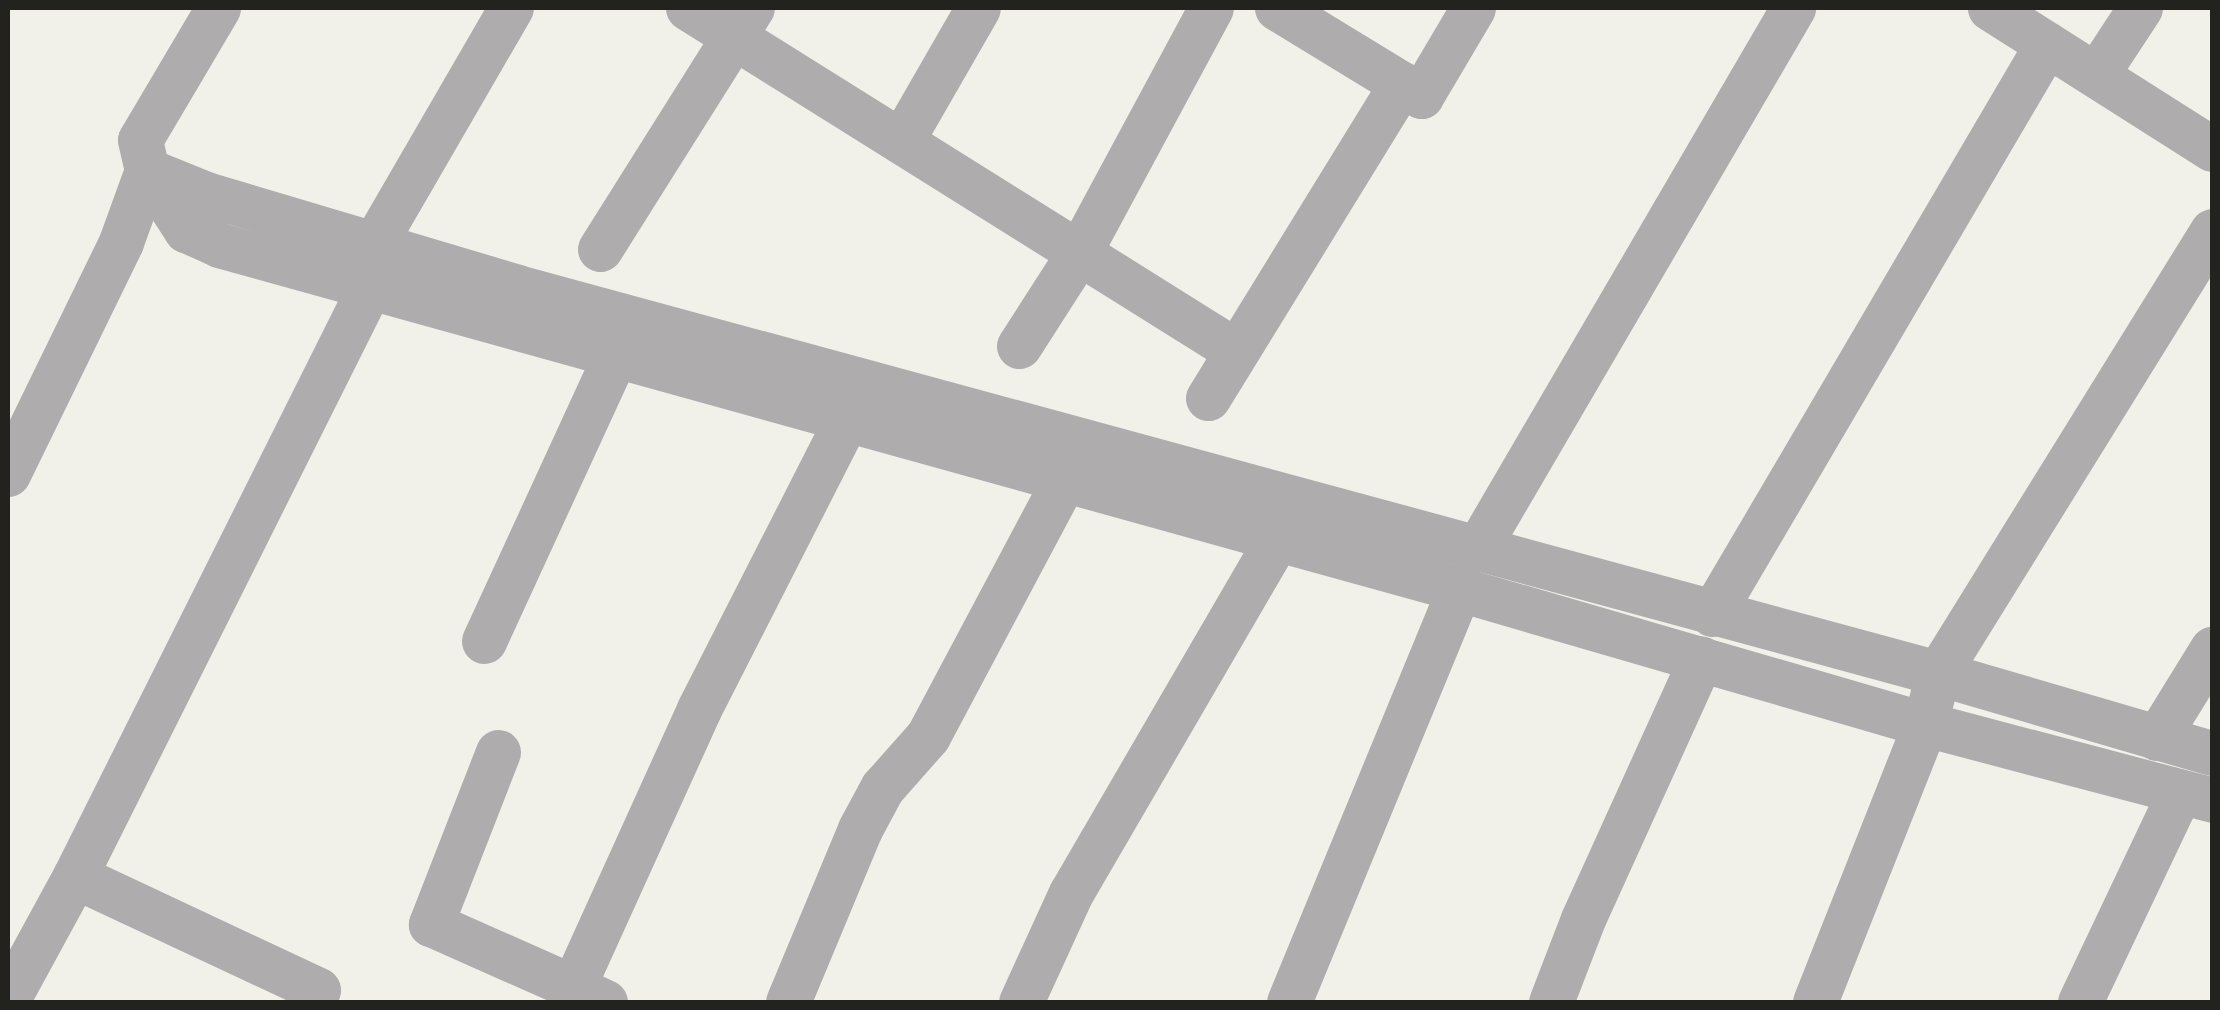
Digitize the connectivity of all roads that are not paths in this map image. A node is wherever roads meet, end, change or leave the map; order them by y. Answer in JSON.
{"nodes":[{"id":1,"x":218,"y":8,"type":"edge"},
{"id":2,"x":511,"y":8,"type":"edge"},
{"id":3,"x":688,"y":8,"type":"edge"},
{"id":4,"x":978,"y":8,"type":"edge"},
{"id":5,"x":1212,"y":8,"type":"edge"},
{"id":6,"x":1277,"y":8,"type":"edge"},
{"id":7,"x":1472,"y":8,"type":"edge"},
{"id":8,"x":1793,"y":8,"type":"edge"},
{"id":9,"x":1990,"y":8,"type":"edge"},
{"id":10,"x":2140,"y":8,"type":"edge"},
{"id":11,"x":743,"y":22,"type":"edge"},
{"id":12,"x":2047,"y":44,"type":"junction"},
{"id":13,"x":2096,"y":75,"type":"junction"},
{"id":14,"x":1401,"y":84,"type":"junction"},
{"id":15,"x":902,"y":140,"type":"junction"},
{"id":16,"x":2212,"y":148,"type":"edge"},
{"id":17,"x":147,"y":170,"type":"junction"},
{"id":18,"x":2212,"y":230,"type":"edge"},
{"id":19,"x":374,"y":244,"type":"junction"},
{"id":20,"x":600,"y":249,"type":"dead end"},
{"id":21,"x":1080,"y":251,"type":"junction"},
{"id":22,"x":369,"y":288,"type":"junction"},
{"id":23,"x":1018,"y":346,"type":"dead end"},
{"id":24,"x":1236,"y":351,"type":"junction"},
{"id":25,"x":616,"y":356,"type":"junction"},
{"id":26,"x":1208,"y":398,"type":"dead end"},
{"id":27,"x":846,"y":420,"type":"junction"},
{"id":28,"x":8,"y":474,"type":"edge"},
{"id":29,"x":1064,"y":480,"type":"junction"},
{"id":30,"x":1277,"y":539,"type":"junction"},
{"id":31,"x":1477,"y":548,"type":"junction"},
{"id":32,"x":1458,"y":589,"type":"junction"},
{"id":33,"x":1712,"y":614,"type":"junction"},
{"id":34,"x":484,"y":641,"type":"dead end"},
{"id":35,"x":2212,"y":650,"type":"edge"},
{"id":36,"x":1701,"y":658,"type":"junction"},
{"id":37,"x":1938,"y":673,"type":"junction"},
{"id":38,"x":1924,"y":724,"type":"junction"},
{"id":39,"x":2156,"y":738,"type":"junction"},
{"id":40,"x":498,"y":752,"type":"dead end"},
{"id":41,"x":2212,"y":753,"type":"edge"},
{"id":42,"x":2196,"y":796,"type":"edge"},
{"id":43,"x":75,"y":876,"type":"junction"},
{"id":44,"x":589,"y":995,"type":"edge"},
{"id":45,"x":8,"y":998,"type":"edge"},
{"id":46,"x":312,"y":1002,"type":"edge"},
{"id":47,"x":788,"y":1002,"type":"edge"},
{"id":48,"x":1022,"y":1002,"type":"edge"},
{"id":49,"x":1289,"y":1002,"type":"edge"},
{"id":50,"x":1551,"y":1002,"type":"edge"},
{"id":51,"x":1815,"y":1002,"type":"edge"},
{"id":52,"x":2080,"y":1002,"type":"edge"}],
"edges":[{"from":1,"to":17,"type":"street"},
{"from":2,"to":19,"type":"street"},
{"from":3,"to":11,"type":"street"},
{"from":4,"to":15,"type":"street"},
{"from":5,"to":21,"type":"street"},
{"from":6,"to":14,"type":"street"},
{"from":7,"to":14,"type":"street"},
{"from":8,"to":31,"type":"street"},
{"from":9,"to":12,"type":"street"},
{"from":10,"to":13,"type":"street"},
{"from":11,"to":15,"type":"street"},
{"from":11,"to":20,"type":"street"},
{"from":12,"to":13,"type":"street"},
{"from":12,"to":33,"type":"street"},
{"from":13,"to":16,"type":"street"},
{"from":14,"to":24,"type":"street"},
{"from":15,"to":21,"type":"street"},
{"from":17,"to":19,"type":"street"},
{"from":17,"to":22,"type":"street"},
{"from":17,"to":28,"type":"street"},
{"from":18,"to":37,"type":"street"},
{"from":19,"to":31,"type":"street"},
{"from":21,"to":23,"type":"street"},
{"from":21,"to":24,"type":"street"},
{"from":22,"to":25,"type":"street"},
{"from":22,"to":43,"type":"street"},
{"from":24,"to":26,"type":"street"},
{"from":25,"to":27,"type":"street"},
{"from":25,"to":34,"type":"street"},
{"from":27,"to":29,"type":"street"},
{"from":27,"to":44,"type":"street"},
{"from":29,"to":30,"type":"street"},
{"from":29,"to":47,"type":"street"},
{"from":30,"to":32,"type":"street"},
{"from":30,"to":48,"type":"street"},
{"from":31,"to":33,"type":"street"},
{"from":32,"to":36,"type":"street"},
{"from":32,"to":49,"type":"street"},
{"from":33,"to":37,"type":"street"},
{"from":35,"to":39,"type":"street"},
{"from":36,"to":38,"type":"street"},
{"from":36,"to":50,"type":"street"},
{"from":37,"to":38,"type":"street"},
{"from":37,"to":39,"type":"street"},
{"from":38,"to":42,"type":"street"},
{"from":38,"to":51,"type":"street"},
{"from":39,"to":41,"type":"street"},
{"from":40,"to":44,"type":"street"},
{"from":42,"to":52,"type":"street"},
{"from":43,"to":45,"type":"street"},
{"from":43,"to":46,"type":"street"}]}
